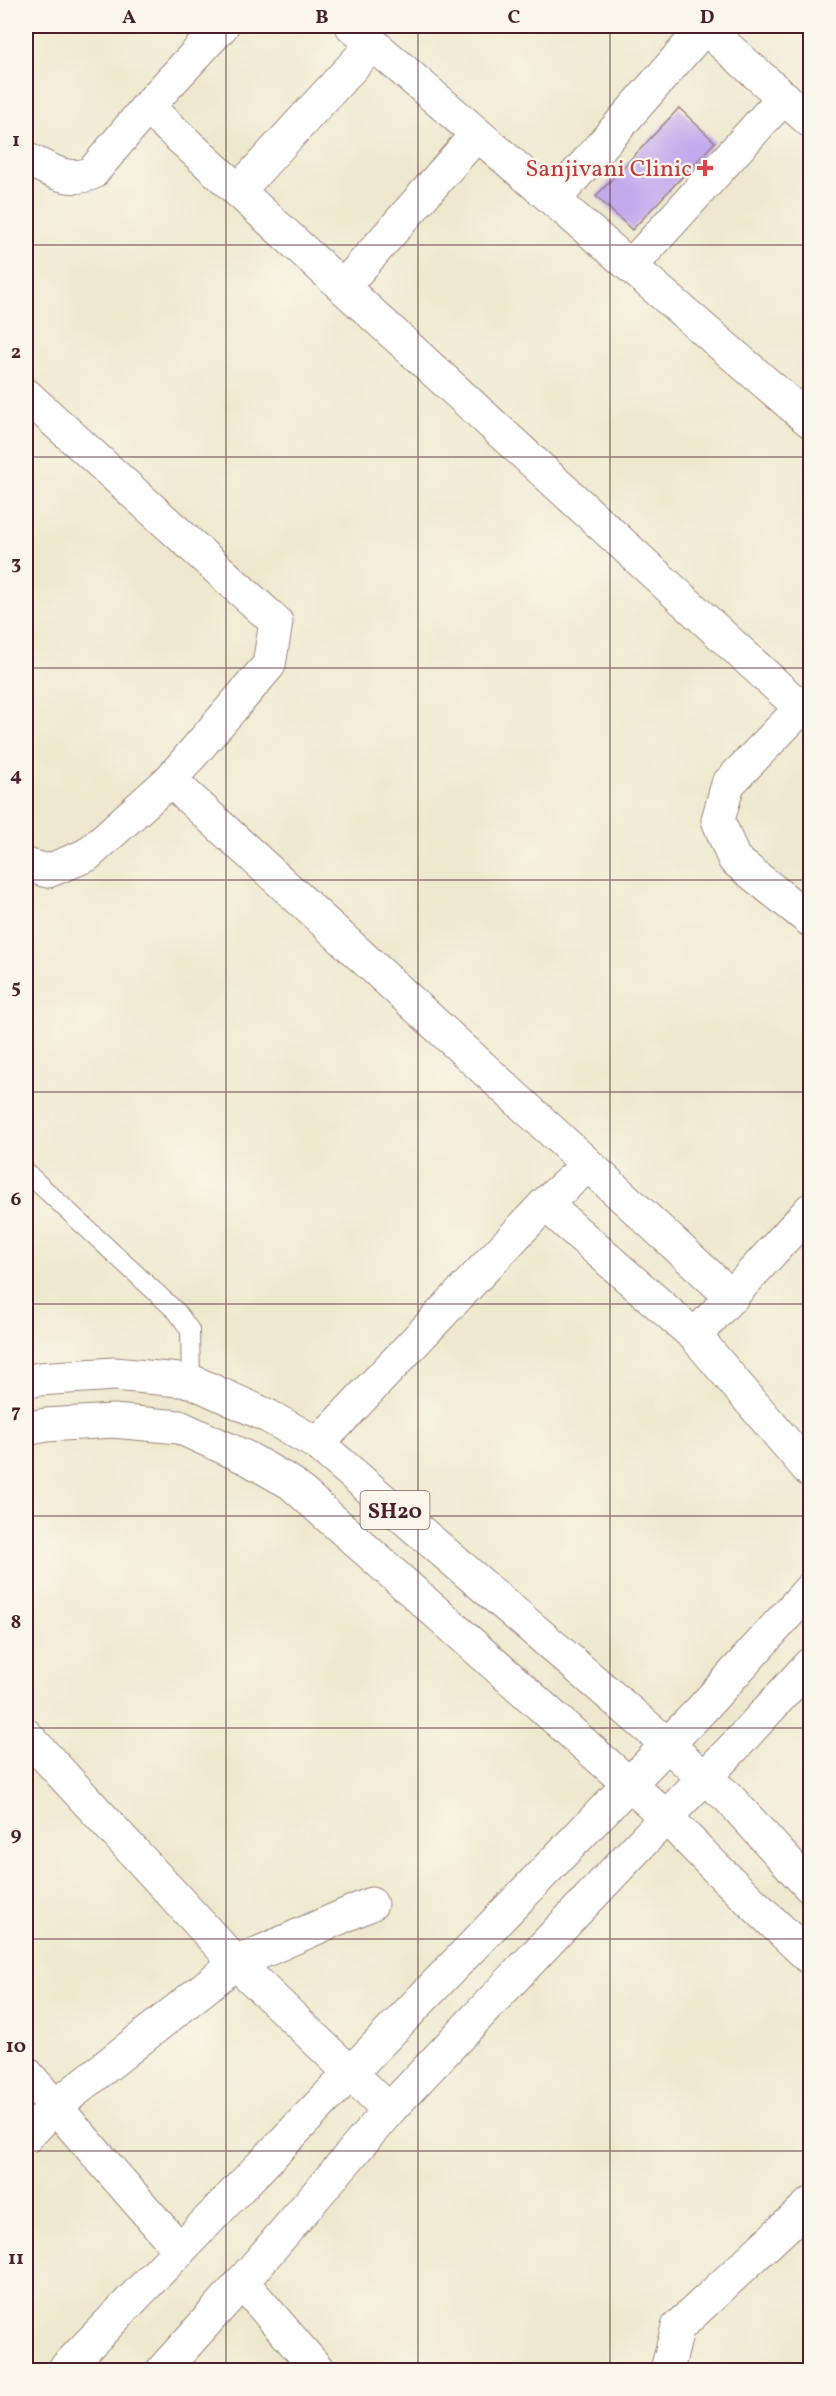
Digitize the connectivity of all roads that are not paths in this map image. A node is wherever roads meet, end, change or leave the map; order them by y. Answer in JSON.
{"nodes":[{"id":1,"x":222,"y":26,"type":"edge"},
{"id":2,"x":704,"y":26,"type":"edge"},
{"id":3,"x":362,"y":35,"type":"edge"},
{"id":4,"x":784,"y":97,"type":"junction"},
{"id":5,"x":147,"y":107,"type":"junction"},
{"id":6,"x":810,"y":121,"type":"edge"},
{"id":7,"x":477,"y":134,"type":"junction"},
{"id":8,"x":26,"y":159,"type":"edge"},
{"id":9,"x":238,"y":191,"type":"junction"},
{"id":10,"x":554,"y":200,"type":"junction"},
{"id":11,"x":631,"y":266,"type":"junction"},
{"id":12,"x":343,"y":287,"type":"junction"},
{"id":13,"x":26,"y":395,"type":"edge"},
{"id":14,"x":810,"y":421,"type":"edge"},
{"id":15,"x":806,"y":704,"type":"edge"},
{"id":16,"x":170,"y":780,"type":"junction"},
{"id":17,"x":26,"y":865,"type":"edge"},
{"id":18,"x":810,"y":920,"type":"edge"},
{"id":19,"x":588,"y":1165,"type":"junction"},
{"id":20,"x":26,"y":1172,"type":"edge"},
{"id":21,"x":545,"y":1204,"type":"junction"},
{"id":22,"x":810,"y":1210,"type":"edge"},
{"id":23,"x":732,"y":1297,"type":"junction"},
{"id":24,"x":695,"y":1336,"type":"junction"},
{"id":25,"x":191,"y":1381,"type":"junction"},
{"id":26,"x":26,"y":1382,"type":"edge"},
{"id":27,"x":26,"y":1429,"type":"edge"},
{"id":28,"x":318,"y":1444,"type":"junction"},
{"id":29,"x":810,"y":1471,"type":"edge"},
{"id":30,"x":810,"y":1589,"type":"edge"},
{"id":31,"x":810,"y":1664,"type":"edge"},
{"id":32,"x":26,"y":1735,"type":"edge"},
{"id":33,"x":668,"y":1744,"type":"junction"},
{"id":34,"x":704,"y":1778,"type":"junction"},
{"id":35,"x":630,"y":1783,"type":"junction"},
{"id":36,"x":666,"y":1816,"type":"junction"},
{"id":37,"x":810,"y":1887,"type":"edge"},
{"id":38,"x":371,"y":1904,"type":"dead end"},
{"id":39,"x":810,"y":1958,"type":"edge"},
{"id":40,"x":236,"y":1963,"type":"junction"},
{"id":41,"x":350,"y":2072,"type":"junction"},
{"id":42,"x":26,"y":2073,"type":"edge"},
{"id":43,"x":56,"y":2106,"type":"junction"},
{"id":44,"x":389,"y":2110,"type":"junction"},
{"id":45,"x":26,"y":2138,"type":"edge"},
{"id":46,"x":810,"y":2204,"type":"edge"},
{"id":47,"x":180,"y":2250,"type":"junction"},
{"id":48,"x":242,"y":2283,"type":"junction"},
{"id":49,"x":64,"y":2370,"type":"edge"},
{"id":50,"x":163,"y":2370,"type":"edge"},
{"id":51,"x":318,"y":2370,"type":"edge"},
{"id":52,"x":667,"y":2370,"type":"edge"}],
"edges":[{"from":1,"to":5,"type":"street"},
{"from":2,"to":4,"type":"street"},
{"from":2,"to":10,"type":"street"},
{"from":3,"to":7,"type":"street"},
{"from":3,"to":9,"type":"street"},
{"from":4,"to":6,"type":"street"},
{"from":4,"to":11,"type":"street"},
{"from":5,"to":8,"type":"street"},
{"from":5,"to":9,"type":"street"},
{"from":7,"to":10,"type":"street"},
{"from":7,"to":12,"type":"street"},
{"from":9,"to":12,"type":"street"},
{"from":10,"to":11,"type":"street"},
{"from":11,"to":14,"type":"street"},
{"from":12,"to":15,"type":"street"},
{"from":13,"to":16,"type":"street"},
{"from":15,"to":18,"type":"street"},
{"from":16,"to":17,"type":"street"},
{"from":16,"to":19,"type":"street"},
{"from":19,"to":21,"type":"street"},
{"from":19,"to":23,"type":"street"},
{"from":20,"to":25,"type":"lane"},
{"from":21,"to":24,"type":"street"},
{"from":21,"to":28,"type":"street"},
{"from":22,"to":23,"type":"street"},
{"from":23,"to":24,"type":"street"},
{"from":24,"to":29,"type":"street"},
{"from":25,"to":26,"type":"street","number":"SH20"},
{"from":25,"to":28,"type":"street","number":"SH20"},
{"from":27,"to":35,"type":"street","number":"SH20"},
{"from":28,"to":33,"type":"street","number":"SH20"},
{"from":30,"to":33,"type":"street"},
{"from":31,"to":34,"type":"street"},
{"from":32,"to":40,"type":"street"},
{"from":33,"to":34,"type":"street","number":"SH20"},
{"from":33,"to":35,"type":"street"},
{"from":34,"to":36,"type":"street"},
{"from":34,"to":37,"type":"street"},
{"from":35,"to":36,"type":"street","number":"SH20"},
{"from":35,"to":41,"type":"street"},
{"from":36,"to":39,"type":"street"},
{"from":36,"to":44,"type":"street"},
{"from":38,"to":40,"type":"street"},
{"from":40,"to":41,"type":"street"},
{"from":40,"to":43,"type":"street"},
{"from":41,"to":44,"type":"street"},
{"from":41,"to":47,"type":"street"},
{"from":42,"to":43,"type":"street"},
{"from":43,"to":45,"type":"street"},
{"from":43,"to":47,"type":"street"},
{"from":44,"to":48,"type":"street"},
{"from":46,"to":52,"type":"street"},
{"from":47,"to":49,"type":"street"},
{"from":48,"to":50,"type":"street"},
{"from":48,"to":51,"type":"street"}]}
